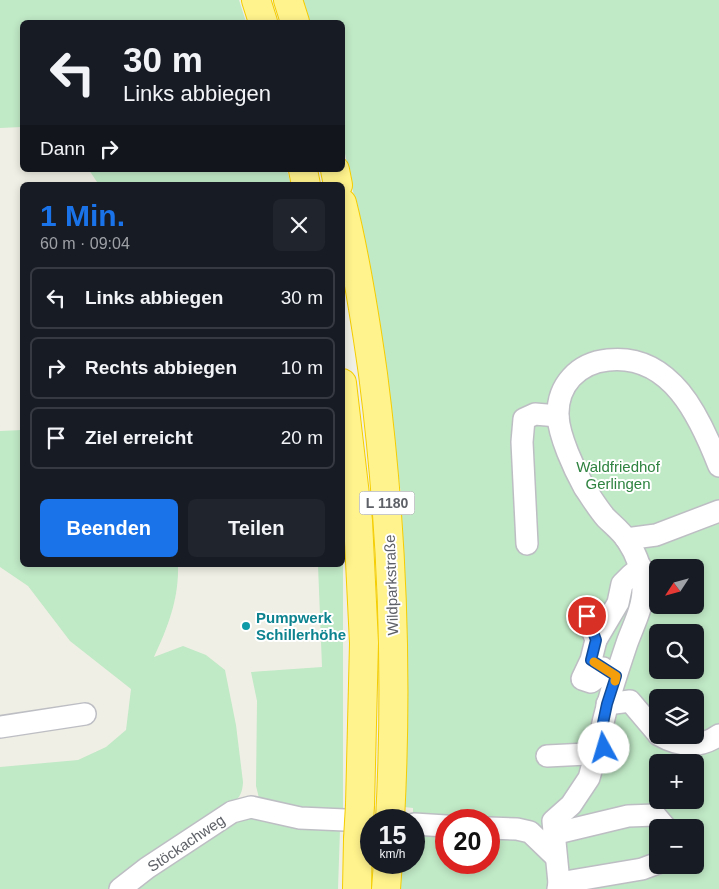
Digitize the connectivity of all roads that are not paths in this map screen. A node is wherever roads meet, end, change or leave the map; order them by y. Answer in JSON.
{"nodes":[{"id":1,"x":256,"y":0,"type":"edge"},
{"id":2,"x":288,"y":0,"type":"edge"},
{"id":3,"x":262,"y":20,"type":"edge"},
{"id":4,"x":294,"y":20,"type":"edge"},
{"id":5,"x":345,"y":218,"type":"edge"},
{"id":6,"x":345,"y":408,"type":"edge"},
{"id":7,"x":558,"y":416,"type":"junction"},
{"id":8,"x":719,"y":466,"type":"edge"},
{"id":9,"x":719,"y":511,"type":"edge"},
{"id":10,"x":647,"y":537,"type":"junction"},
{"id":11,"x":626,"y":538,"type":"junction"},
{"id":12,"x":527,"y":544,"type":"dead end"},
{"id":13,"x":639,"y":563,"type":"junction"},
{"id":14,"x":587,"y":616,"type":"dead end"},
{"id":15,"x":602,"y":661,"type":"junction"},
{"id":16,"x":630,"y":701,"type":"junction"},
{"id":17,"x":607,"y":704,"type":"junction"},
{"id":18,"x":85,"y":714,"type":"dead end"},
{"id":19,"x":649,"y":723,"type":"edge"},
{"id":20,"x":0,"y":727,"type":"edge"},
{"id":21,"x":719,"y":735,"type":"edge"},
{"id":22,"x":704,"y":743,"type":"edge"},
{"id":23,"x":593,"y":752,"type":"junction"},
{"id":24,"x":547,"y":756,"type":"dead end"},
{"id":25,"x":390,"y":809,"type":"edge"},
{"id":26,"x":658,"y":819,"type":"edge"},
{"id":27,"x":354,"y":821,"type":"junction"},
{"id":28,"x":500,"y":828,"type":"edge"},
{"id":29,"x":553,"y":834,"type":"junction"},
{"id":30,"x":556,"y":857,"type":"junction"},
{"id":31,"x":649,"y":866,"type":"edge"},
{"id":32,"x":387,"y":874,"type":"edge"},
{"id":33,"x":559,"y":886,"type":"edge"},
{"id":34,"x":120,"y":889,"type":"edge"},
{"id":35,"x":358,"y":889,"type":"edge"},
{"id":36,"x":386,"y":889,"type":"edge"}],
"edges":[{"from":1,"to":3,"type":"highway"},
{"from":2,"to":4,"type":"highway"},
{"from":5,"to":25,"type":"highway","name":"Wildparkstraße","number":"L 1180"},
{"from":6,"to":27,"type":"highway","name":"Wildparkstraße","number":"L 1180"},
{"from":7,"to":8,"type":"lane"},
{"from":7,"to":11,"type":"lane"},
{"from":7,"to":12,"type":"lane"},
{"from":9,"to":10,"type":"lane"},
{"from":10,"to":11,"type":"lane"},
{"from":10,"to":13,"type":"lane"},
{"from":11,"to":13,"type":"lane"},
{"from":13,"to":15,"type":"lane"},
{"from":13,"to":15,"type":"lane"},
{"from":14,"to":15,"type":"lane"},
{"from":15,"to":16,"type":"lane"},
{"from":15,"to":17,"type":"lane"},
{"from":16,"to":17,"type":"lane"},
{"from":16,"to":19,"type":"lane"},
{"from":17,"to":23,"type":"lane"},
{"from":18,"to":20,"type":"lane"},
{"from":21,"to":22,"type":"lane"},
{"from":23,"to":24,"type":"lane"},
{"from":23,"to":29,"type":"lane"},
{"from":26,"to":29,"type":"lane"},
{"from":27,"to":34,"type":"lane","name":"Stöckachweg"},
{"from":27,"to":35,"type":"highway","name":"Wildparkstraße","number":"L 1180"},
{"from":28,"to":30,"type":"lane"},
{"from":29,"to":30,"type":"lane"},
{"from":30,"to":33,"type":"lane"},
{"from":31,"to":33,"type":"lane"},
{"from":32,"to":36,"type":"highway"}]}
